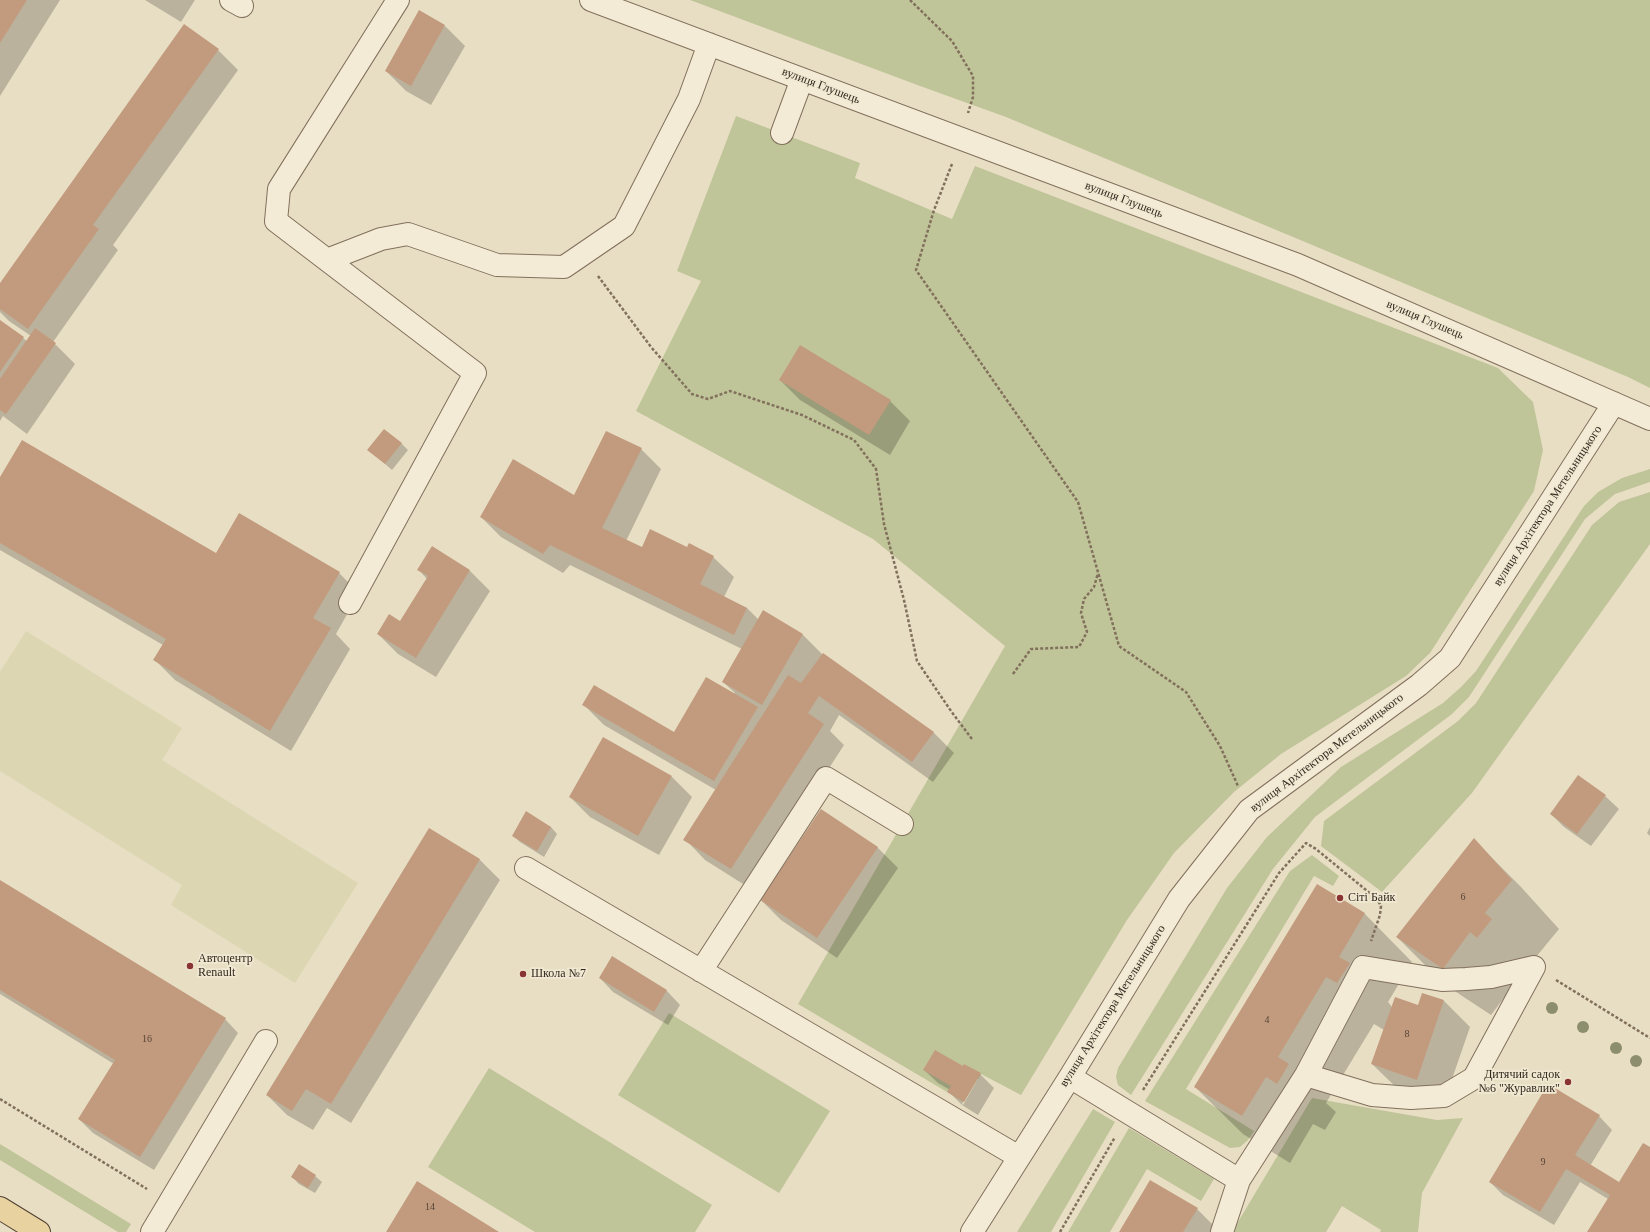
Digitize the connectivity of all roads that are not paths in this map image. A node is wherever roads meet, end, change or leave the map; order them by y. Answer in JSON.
{"nodes":[{"id":1,"x":398,"y":0,"type":"edge"},
{"id":2,"x":591,"y":0,"type":"edge"},
{"id":3,"x":709,"y":44,"type":"junction"},
{"id":4,"x":802,"y":79,"type":"junction"},
{"id":5,"x":782,"y":134,"type":"dead end"},
{"id":6,"x":327,"y":260,"type":"junction"},
{"id":7,"x":1614,"y":403,"type":"junction"},
{"id":8,"x":1650,"y":419,"type":"edge"},
{"id":9,"x":350,"y":603,"type":"dead end"},
{"id":10,"x":902,"y":824,"type":"dead end"},
{"id":11,"x":526,"y":868,"type":"dead end"},
{"id":12,"x":701,"y":971,"type":"junction"},
{"id":13,"x":266,"y":1041,"type":"dead end"},
{"id":14,"x":1306,"y":1075,"type":"junction"},
{"id":15,"x":1070,"y":1077,"type":"junction"},
{"id":16,"x":1019,"y":1157,"type":"junction"},
{"id":17,"x":1239,"y":1180,"type":"junction"},
{"id":18,"x":0,"y":1208,"type":"edge"},
{"id":19,"x":39,"y":1232,"type":"edge"},
{"id":20,"x":152,"y":1232,"type":"edge"},
{"id":21,"x":972,"y":1232,"type":"edge"},
{"id":22,"x":1222,"y":1232,"type":"edge"}],
"edges":[{"from":1,"to":6,"type":"street"},
{"from":2,"to":3,"type":"street","name":"вулиця Глушець"},
{"from":3,"to":4,"type":"street","name":"вулиця Глушець"},
{"from":3,"to":6,"type":"street"},
{"from":4,"to":5,"type":"street"},
{"from":4,"to":7,"type":"street","name":"вулиця Глушець"},
{"from":6,"to":9,"type":"street"},
{"from":7,"to":8,"type":"street","name":"вулиця Глушець"},
{"from":7,"to":15,"type":"street","name":"вулиця Архітектора Метельницького"},
{"from":10,"to":12,"type":"street"},
{"from":11,"to":12,"type":"street"},
{"from":12,"to":16,"type":"street"},
{"from":13,"to":20,"type":"street"},
{"from":14,"to":14,"type":"street"},
{"from":14,"to":17,"type":"street"},
{"from":15,"to":16,"type":"street","name":"вулиця Архітектора Метельницького"},
{"from":15,"to":17,"type":"street"},
{"from":16,"to":21,"type":"street","name":"вулиця Архітектора Метельницького"},
{"from":17,"to":22,"type":"street"},
{"from":18,"to":19,"type":"main road"}]}
